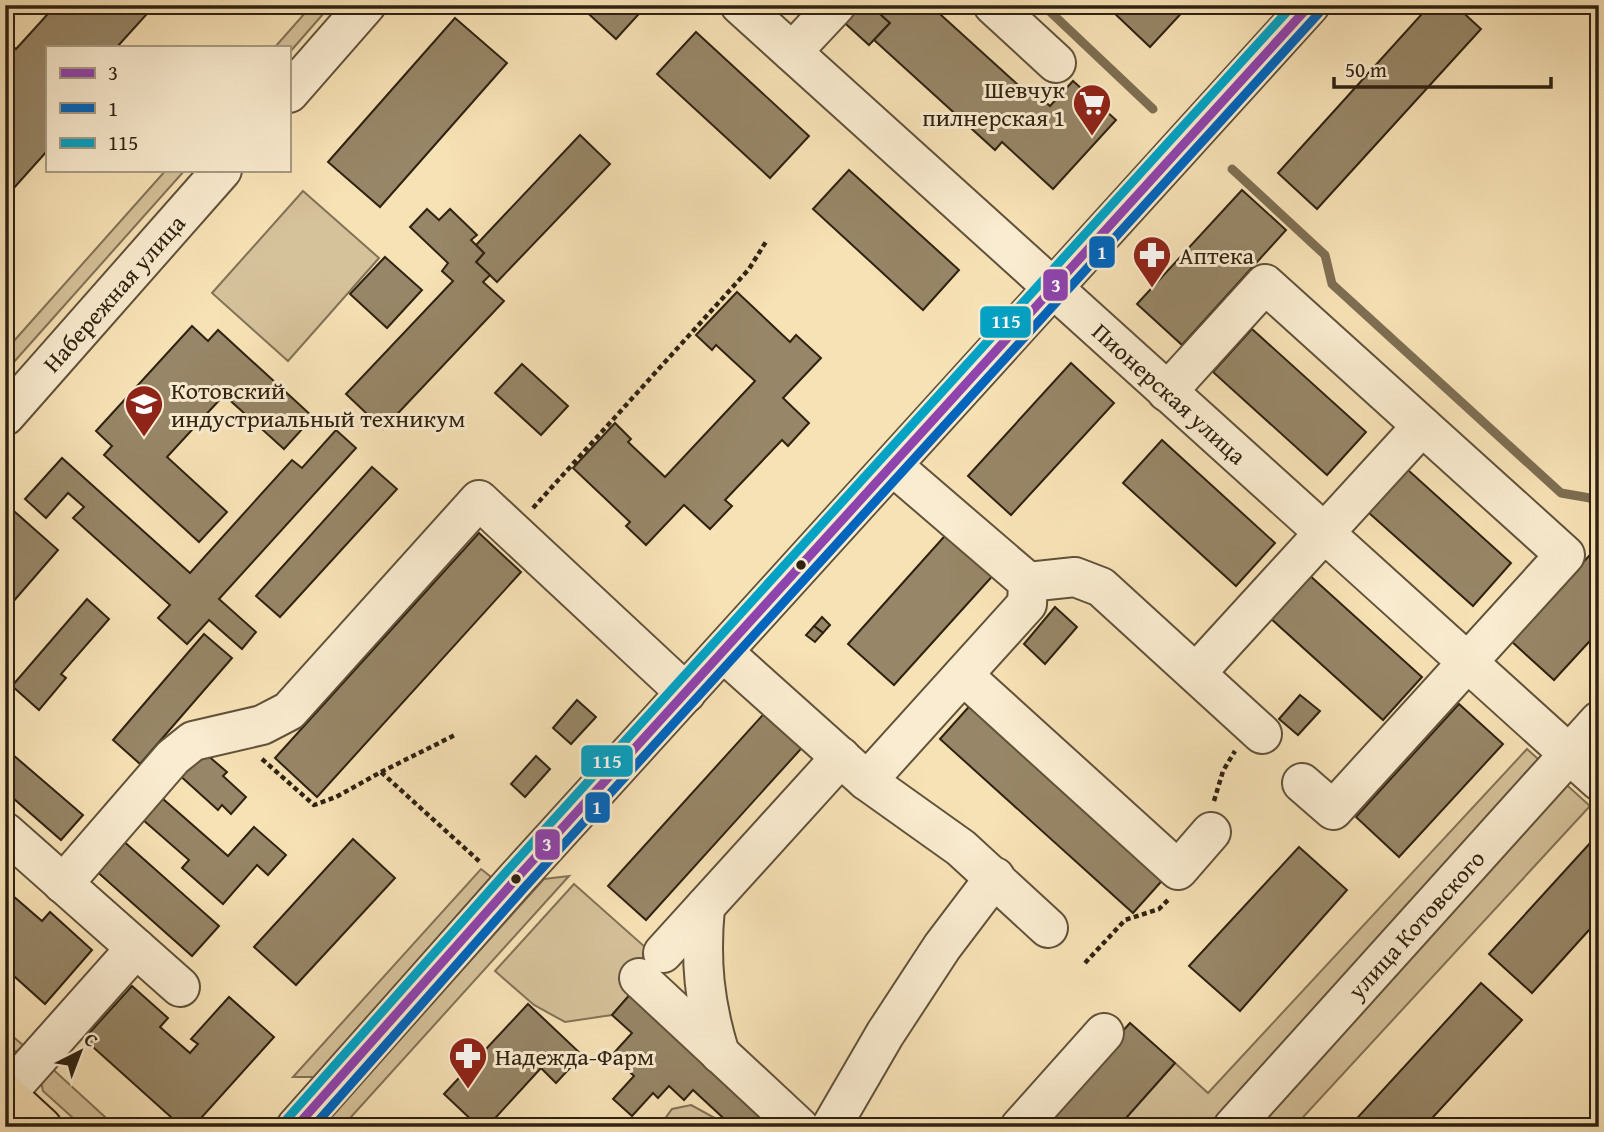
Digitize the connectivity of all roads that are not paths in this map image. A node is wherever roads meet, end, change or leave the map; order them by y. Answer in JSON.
{"nodes":[{"id":1,"x":366,"y":5,"type":"edge"},
{"id":2,"x":740,"y":5,"type":"edge"},
{"id":3,"x":836,"y":5,"type":"edge"},
{"id":4,"x":993,"y":5,"type":"edge"},
{"id":5,"x":1310,"y":5,"type":"edge"},
{"id":6,"x":792,"y":52,"type":"junction"},
{"id":7,"x":1056,"y":63,"type":"dead end"},
{"id":8,"x":290,"y":92,"type":"edge"},
{"id":9,"x":220,"y":172,"type":"edge"},
{"id":10,"x":1053,"y":289,"type":"junction"},
{"id":11,"x":1167,"y":392,"type":"junction"},
{"id":12,"x":5,"y":416,"type":"edge"},
{"id":13,"x":1422,"y":426,"type":"junction"},
{"id":14,"x":893,"y":466,"type":"junction"},
{"id":15,"x":1324,"y":532,"type":"junction"},
{"id":16,"x":1028,"y":582,"type":"junction"},
{"id":17,"x":723,"y":652,"type":"junction"},
{"id":18,"x":1468,"y":663,"type":"junction"},
{"id":19,"x":1196,"y":673,"type":"junction"},
{"id":20,"x":963,"y":675,"type":"junction"},
{"id":21,"x":686,"y":693,"type":"junction"},
{"id":22,"x":1599,"y":721,"type":"edge"},
{"id":23,"x":1262,"y":734,"type":"road end"},
{"id":24,"x":1569,"y":754,"type":"junction"},
{"id":25,"x":854,"y":769,"type":"junction"},
{"id":26,"x":1599,"y":781,"type":"edge"},
{"id":27,"x":1302,"y":783,"type":"dead end"},
{"id":28,"x":5,"y":832,"type":"edge"},
{"id":29,"x":1206,"y":837,"type":"road end"},
{"id":30,"x":995,"y":877,"type":"junction"},
{"id":31,"x":63,"y":884,"type":"junction"},
{"id":32,"x":705,"y":907,"type":"junction"},
{"id":33,"x":1048,"y":928,"type":"dead end"},
{"id":34,"x":136,"y":948,"type":"junction"},
{"id":35,"x":180,"y":987,"type":"dead end"},
{"id":36,"x":1104,"y":1033,"type":"dead end"},
{"id":37,"x":720,"y":1054,"type":"junction"},
{"id":38,"x":6,"y":1093,"type":"edge"},
{"id":39,"x":1248,"y":1121,"type":"edge"},
{"id":40,"x":42,"y":1127,"type":"edge"},
{"id":41,"x":296,"y":1127,"type":"edge"},
{"id":42,"x":799,"y":1127,"type":"edge"},
{"id":43,"x":831,"y":1127,"type":"edge"},
{"id":44,"x":1020,"y":1127,"type":"edge"}],
"edges":[{"from":1,"to":8,"type":"street"},
{"from":2,"to":6,"type":"street","name":"Пионерская улица"},
{"from":3,"to":6,"type":"street"},
{"from":4,"to":7,"type":"street"},
{"from":5,"to":10,"type":"street"},
{"from":6,"to":10,"type":"street","name":"Пионерская улица"},
{"from":9,"to":12,"type":"street","name":"Набережная улица"},
{"from":10,"to":11,"type":"street","name":"Пионерская улица"},
{"from":10,"to":14,"type":"street"},
{"from":11,"to":13,"type":"street"},
{"from":11,"to":15,"type":"street","name":"Пионерская улица"},
{"from":13,"to":15,"type":"street"},
{"from":13,"to":18,"type":"street"},
{"from":14,"to":16,"type":"street"},
{"from":14,"to":17,"type":"street"},
{"from":15,"to":18,"type":"street","name":"Пионерская улица"},
{"from":15,"to":19,"type":"street"},
{"from":16,"to":19,"type":"street"},
{"from":16,"to":20,"type":"street"},
{"from":17,"to":21,"type":"street"},
{"from":17,"to":25,"type":"street"},
{"from":18,"to":24,"type":"street","name":"Пионерская улица"},
{"from":18,"to":27,"type":"street"},
{"from":19,"to":23,"type":"street"},
{"from":20,"to":25,"type":"street"},
{"from":20,"to":29,"type":"street"},
{"from":21,"to":31,"type":"street"},
{"from":21,"to":41,"type":"street"},
{"from":22,"to":24,"type":"street","name":"улица Котовского"},
{"from":24,"to":26,"type":"street","name":"Пионерская улица"},
{"from":24,"to":39,"type":"street","name":"улица Котовского"},
{"from":25,"to":30,"type":"street"},
{"from":25,"to":32,"type":"street"},
{"from":28,"to":31,"type":"street"},
{"from":30,"to":33,"type":"street"},
{"from":30,"to":43,"type":"street"},
{"from":31,"to":34,"type":"street"},
{"from":32,"to":37,"type":"street"},
{"from":32,"to":37,"type":"street"},
{"from":34,"to":35,"type":"street"},
{"from":34,"to":38,"type":"street"},
{"from":36,"to":44,"type":"street"},
{"from":37,"to":42,"type":"street"},
{"from":38,"to":40,"type":"main road"}]}
